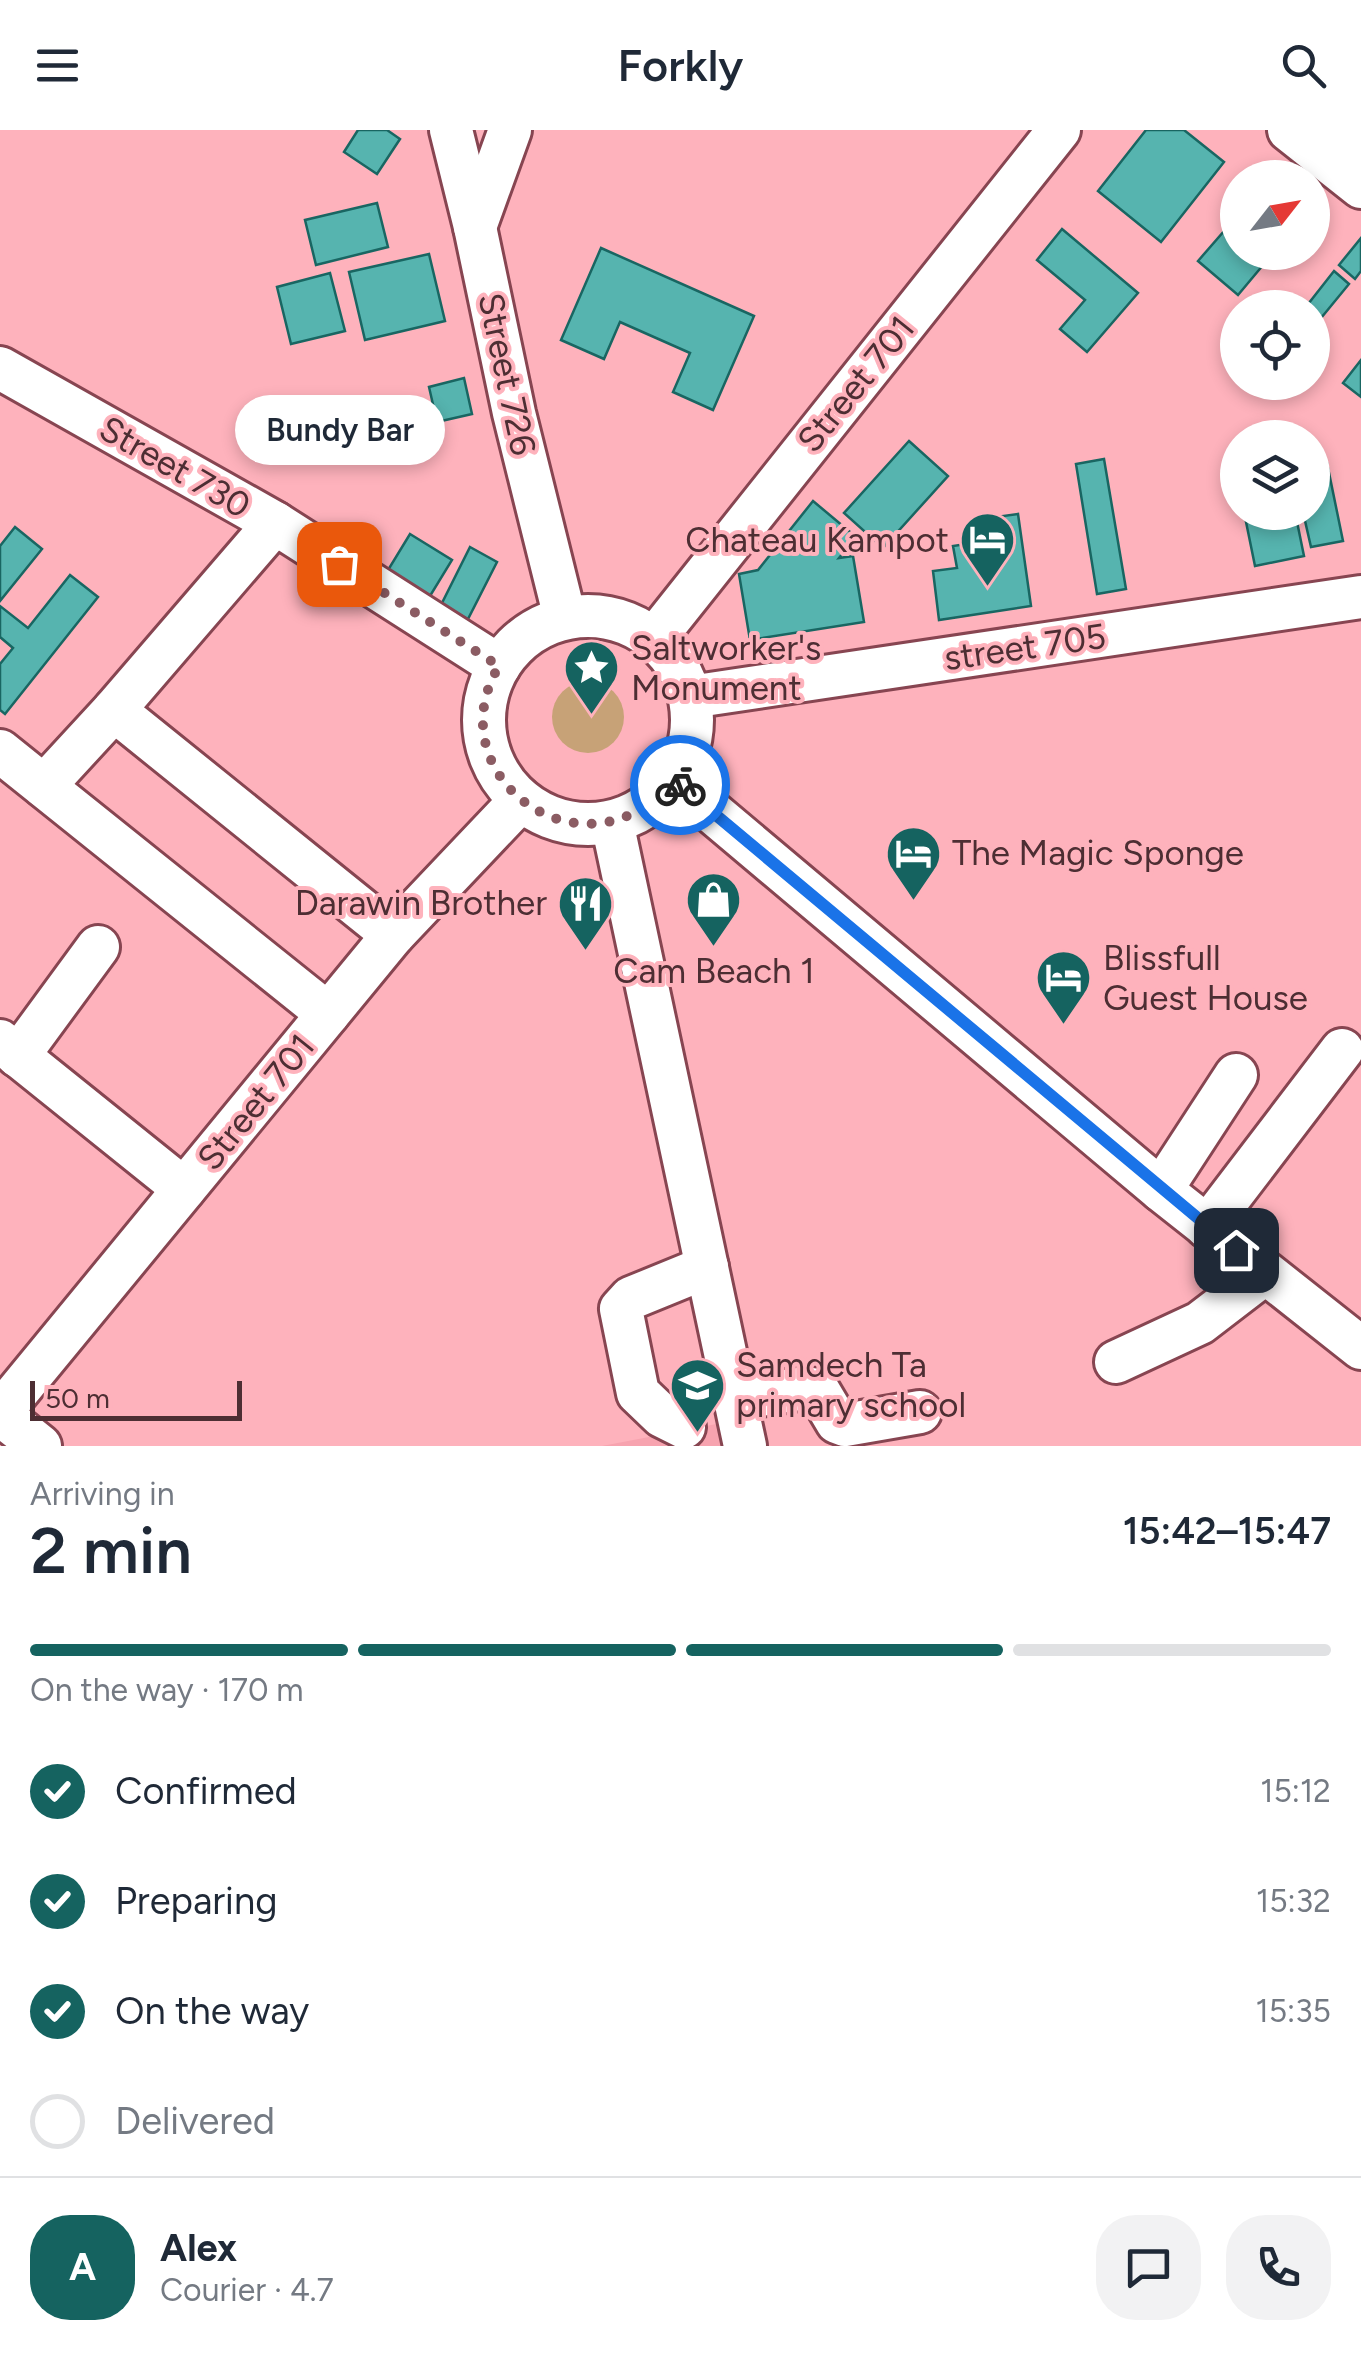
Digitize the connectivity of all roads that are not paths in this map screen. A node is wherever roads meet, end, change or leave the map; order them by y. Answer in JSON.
{"nodes":[{"id":1,"x":451,"y":130,"type":"edge"},
{"id":2,"x":510,"y":130,"type":"edge"},
{"id":3,"x":1060,"y":130,"type":"edge"},
{"id":4,"x":1290,"y":130,"type":"edge"},
{"id":5,"x":1342,"y":130,"type":"edge"},
{"id":6,"x":1361,"y":146,"type":"edge"},
{"id":7,"x":1361,"y":187,"type":"edge"},
{"id":8,"x":476,"y":226,"type":"junction"},
{"id":9,"x":0,"y":368,"type":"edge"},
{"id":10,"x":274,"y":524,"type":"junction"},
{"id":11,"x":1361,"y":598,"type":"edge"},
{"id":12,"x":565,"y":618,"type":"junction"},
{"id":13,"x":654,"y":639,"type":"junction"},
{"id":14,"x":499,"y":666,"type":"junction"},
{"id":15,"x":690,"y":697,"type":"junction"},
{"id":16,"x":114,"y":710,"type":"junction"},
{"id":17,"x":0,"y":750,"type":"edge"},
{"id":18,"x":674,"y":780,"type":"junction"},
{"id":19,"x":44,"y":786,"type":"junction"},
{"id":20,"x":521,"y":800,"type":"junction"},
{"id":21,"x":612,"y":822,"type":"junction"},
{"id":22,"x":393,"y":935,"type":"junction"},
{"id":23,"x":98,"y":947,"type":"dead end"},
{"id":24,"x":328,"y":1014,"type":"junction"},
{"id":25,"x":9,"y":1049,"type":"edge"},
{"id":26,"x":1342,"y":1050,"type":"dead end"},
{"id":27,"x":1236,"y":1074,"type":"dead end"},
{"id":28,"x":184,"y":1189,"type":"junction"},
{"id":29,"x":1161,"y":1190,"type":"junction"},
{"id":30,"x":1208,"y":1228,"type":"junction"},
{"id":31,"x":707,"y":1267,"type":"junction"},
{"id":32,"x":1264,"y":1274,"type":"junction"},
{"id":33,"x":1361,"y":1348,"type":"edge"},
{"id":34,"x":1116,"y":1362,"type":"dead end"},
{"id":35,"x":735,"y":1399,"type":"junction"},
{"id":36,"x":920,"y":1412,"type":"dead end"},
{"id":37,"x":0,"y":1413,"type":"edge"},
{"id":38,"x":684,"y":1426,"type":"dead end"},
{"id":39,"x":40,"y":1446,"type":"edge"},
{"id":40,"x":745,"y":1446,"type":"edge"}],
"edges":[{"from":1,"to":8,"type":"street","name":"Street 726"},
{"from":2,"to":8,"type":"street"},
{"from":3,"to":13,"type":"street","name":"Street 701"},
{"from":4,"to":7,"type":"street"},
{"from":5,"to":6,"type":"street"},
{"from":8,"to":12,"type":"street","name":"Street 726"},
{"from":9,"to":10,"type":"street","name":"Street 730"},
{"from":10,"to":14,"type":"street","name":"Street 730"},
{"from":10,"to":16,"type":"street"},
{"from":11,"to":15,"type":"street","name":"street 705"},
{"from":12,"to":13,"type":"street"},
{"from":12,"to":14,"type":"street"},
{"from":13,"to":15,"type":"street"},
{"from":14,"to":20,"type":"street"},
{"from":15,"to":18,"type":"street"},
{"from":16,"to":19,"type":"street"},
{"from":16,"to":22,"type":"street"},
{"from":17,"to":19,"type":"street"},
{"from":18,"to":21,"type":"street"},
{"from":18,"to":29,"type":"street"},
{"from":19,"to":24,"type":"street"},
{"from":20,"to":21,"type":"street"},
{"from":20,"to":22,"type":"street","name":"Street 701"},
{"from":21,"to":31,"type":"street"},
{"from":22,"to":24,"type":"street","name":"Street 701"},
{"from":23,"to":25,"type":"street"},
{"from":24,"to":28,"type":"street","name":"Street 701"},
{"from":25,"to":28,"type":"street"},
{"from":26,"to":30,"type":"street"},
{"from":27,"to":29,"type":"street"},
{"from":28,"to":37,"type":"street","name":"Street 701"},
{"from":29,"to":30,"type":"street"},
{"from":30,"to":32,"type":"street"},
{"from":31,"to":35,"type":"street"},
{"from":31,"to":38,"type":"street"},
{"from":32,"to":33,"type":"street"},
{"from":32,"to":34,"type":"street"},
{"from":35,"to":36,"type":"street"},
{"from":35,"to":40,"type":"street"},
{"from":37,"to":39,"type":"street"}]}
